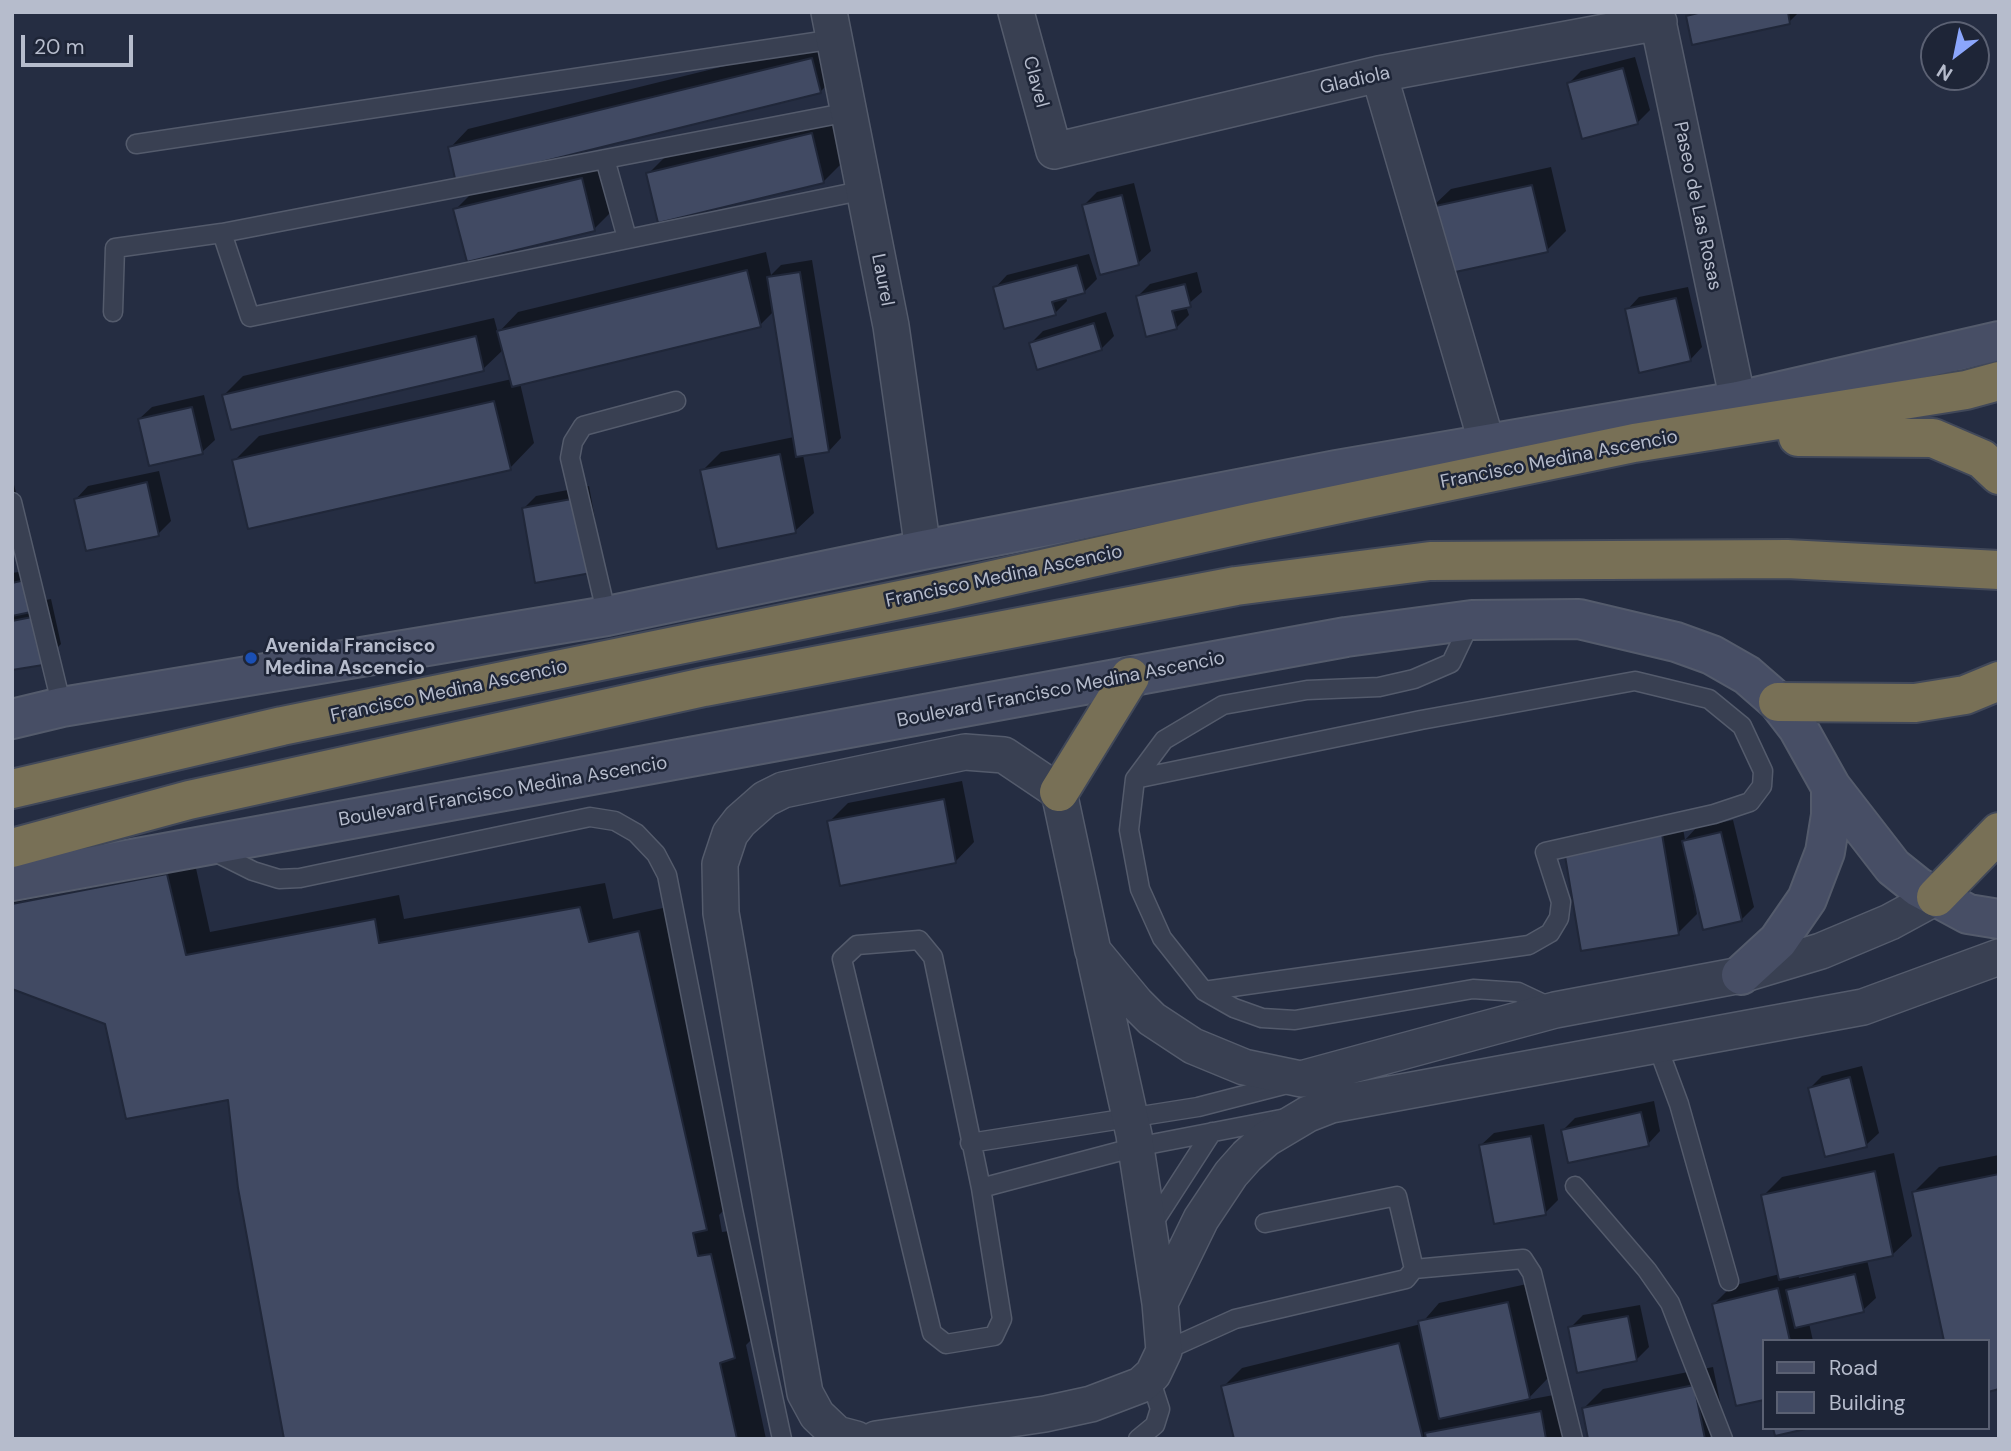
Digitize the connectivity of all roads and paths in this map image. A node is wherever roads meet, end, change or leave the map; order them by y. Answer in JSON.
{"nodes":[{"id":1,"x":1016,"y":12,"type":"edge"},
{"id":2,"x":1657,"y":17,"type":"edge"},
{"id":3,"x":832,"y":26,"type":"edge"},
{"id":4,"x":1379,"y":74,"type":"junction"},
{"id":5,"x":849,"y":111,"type":"junction"},
{"id":6,"x":136,"y":144,"type":"dead end"},
{"id":7,"x":1054,"y":151,"type":"joint"},
{"id":8,"x":605,"y":159,"type":"junction"},
{"id":9,"x":864,"y":190,"type":"junction"},
{"id":10,"x":222,"y":233,"type":"junction"},
{"id":11,"x":627,"y":238,"type":"junction"},
{"id":12,"x":113,"y":312,"type":"dead end"},
{"id":13,"x":1999,"y":341,"type":"edge"},
{"id":14,"x":1999,"y":381,"type":"edge"},
{"id":15,"x":676,"y":401,"type":"dead end"},
{"id":16,"x":1738,"y":401,"type":"junction"},
{"id":17,"x":1634,"y":443,"type":"junction"},
{"id":18,"x":1487,"y":444,"type":"junction"},
{"id":19,"x":1999,"y":475,"type":"edge"},
{"id":20,"x":12,"y":502,"type":"edge"},
{"id":21,"x":923,"y":550,"type":"junction"},
{"id":22,"x":18,"y":556,"type":"edge"},
{"id":23,"x":1999,"y":570,"type":"edge"},
{"id":24,"x":607,"y":616,"type":"junction"},
{"id":25,"x":1472,"y":620,"type":"junction"},
{"id":26,"x":1130,"y":677,"type":"junction"},
{"id":27,"x":1999,"y":681,"type":"edge"},
{"id":28,"x":1778,"y":702,"type":"junction"},
{"id":29,"x":62,"y":707,"type":"junction"},
{"id":30,"x":12,"y":719,"type":"edge"},
{"id":31,"x":1135,"y":779,"type":"junction"},
{"id":32,"x":1831,"y":787,"type":"junction"},
{"id":33,"x":12,"y":789,"type":"edge"},
{"id":34,"x":1059,"y":792,"type":"junction"},
{"id":35,"x":1999,"y":832,"type":"edge"},
{"id":36,"x":202,"y":845,"type":"junction"},
{"id":37,"x":12,"y":848,"type":"edge"},
{"id":38,"x":12,"y":881,"type":"edge"},
{"id":39,"x":1936,"y":897,"type":"junction"},
{"id":40,"x":1999,"y":919,"type":"edge"},
{"id":41,"x":1093,"y":951,"type":"junction"},
{"id":42,"x":1999,"y":957,"type":"edge"},
{"id":43,"x":1741,"y":975,"type":"junction"},
{"id":44,"x":1204,"y":991,"type":"junction"},
{"id":45,"x":1555,"y":1010,"type":"junction"},
{"id":46,"x":1657,"y":1045,"type":"junction"},
{"id":47,"x":1301,"y":1079,"type":"junction"},
{"id":48,"x":1308,"y":1114,"type":"junction"},
{"id":49,"x":1212,"y":1132,"type":"junction"},
{"id":50,"x":1133,"y":1133,"type":"junction"},
{"id":51,"x":971,"y":1143,"type":"junction"},
{"id":52,"x":1575,"y":1186,"type":"dead end"},
{"id":53,"x":981,"y":1188,"type":"junction"},
{"id":54,"x":1265,"y":1223,"type":"dead end"},
{"id":55,"x":1149,"y":1231,"type":"junction"},
{"id":56,"x":1414,"y":1269,"type":"junction"},
{"id":57,"x":1729,"y":1281,"type":"dead end"},
{"id":58,"x":1160,"y":1303,"type":"junction"},
{"id":59,"x":1157,"y":1365,"type":"junction"},
{"id":60,"x":782,"y":1439,"type":"edge"},
{"id":61,"x":856,"y":1439,"type":"edge"},
{"id":62,"x":876,"y":1439,"type":"edge"},
{"id":63,"x":1138,"y":1439,"type":"edge"},
{"id":64,"x":1573,"y":1439,"type":"edge"},
{"id":65,"x":1723,"y":1439,"type":"edge"}],
"edges":[{"from":1,"to":7,"type":"street","name":"Clavel"},
{"from":2,"to":4,"type":"street","name":"Gladiola"},
{"from":2,"to":16,"type":"street","name":"Paseo de Las Rosas"},
{"from":3,"to":5,"type":"street","name":"Laurel"},
{"from":3,"to":6,"type":"lane"},
{"from":4,"to":7,"type":"street","name":"Gladiola"},
{"from":4,"to":18,"type":"street"},
{"from":5,"to":8,"type":"lane"},
{"from":5,"to":9,"type":"street","name":"Laurel"},
{"from":8,"to":10,"type":"lane"},
{"from":8,"to":11,"type":"lane"},
{"from":9,"to":11,"type":"lane"},
{"from":9,"to":21,"type":"street","name":"Laurel"},
{"from":10,"to":11,"type":"lane"},
{"from":10,"to":12,"type":"lane"},
{"from":13,"to":16,"type":"main road","name":"Francisco Medina Ascencio"},
{"from":14,"to":17,"type":"highway","name":"Francisco Medina Ascencio"},
{"from":15,"to":24,"type":"lane"},
{"from":16,"to":18,"type":"main road","name":"Francisco Medina Ascencio"},
{"from":17,"to":19,"type":"highway"},
{"from":17,"to":33,"type":"highway","name":"Francisco Medina Ascencio"},
{"from":18,"to":21,"type":"main road","name":"Francisco Medina Ascencio"},
{"from":20,"to":22,"type":"lane"},
{"from":21,"to":24,"type":"main road","name":"Francisco Medina Ascencio"},
{"from":22,"to":29,"type":"lane"},
{"from":23,"to":37,"type":"highway"},
{"from":24,"to":29,"type":"main road","name":"Francisco Medina Ascencio"},
{"from":25,"to":26,"type":"main road","name":"Boulevard Francisco Medina Ascencio"},
{"from":25,"to":28,"type":"main road","name":"Boulevard Francisco Medina Ascencio"},
{"from":25,"to":31,"type":"lane"},
{"from":26,"to":34,"type":"highway"},
{"from":26,"to":36,"type":"main road","name":"Boulevard Francisco Medina Ascencio"},
{"from":27,"to":28,"type":"highway"},
{"from":28,"to":32,"type":"main road","name":"Boulevard Francisco Medina Ascencio"},
{"from":29,"to":30,"type":"main road","name":"Francisco Medina Ascencio"},
{"from":31,"to":44,"type":"lane"},
{"from":31,"to":44,"type":"lane"},
{"from":32,"to":39,"type":"main road","name":"Boulevard Francisco Medina Ascencio"},
{"from":32,"to":43,"type":"main road"},
{"from":34,"to":41,"type":"street"},
{"from":34,"to":61,"type":"street"},
{"from":35,"to":39,"type":"highway"},
{"from":36,"to":38,"type":"main road","name":"Boulevard Francisco Medina Ascencio"},
{"from":36,"to":60,"type":"lane"},
{"from":39,"to":40,"type":"main road","name":"Boulevard Francisco Medina Ascencio"},
{"from":39,"to":43,"type":"street"},
{"from":41,"to":47,"type":"street"},
{"from":41,"to":50,"type":"street"},
{"from":42,"to":46,"type":"street"},
{"from":43,"to":45,"type":"street"},
{"from":44,"to":45,"type":"lane"},
{"from":45,"to":47,"type":"street"},
{"from":46,"to":48,"type":"street"},
{"from":46,"to":57,"type":"lane"},
{"from":47,"to":50,"type":"lane"},
{"from":48,"to":49,"type":"lane"},
{"from":48,"to":58,"type":"street"},
{"from":49,"to":50,"type":"lane"},
{"from":49,"to":55,"type":"lane"},
{"from":50,"to":51,"type":"lane"},
{"from":50,"to":53,"type":"lane"},
{"from":50,"to":55,"type":"street"},
{"from":51,"to":53,"type":"lane"},
{"from":51,"to":53,"type":"lane"},
{"from":52,"to":65,"type":"lane"},
{"from":54,"to":56,"type":"lane"},
{"from":55,"to":58,"type":"street"},
{"from":56,"to":59,"type":"lane"},
{"from":56,"to":64,"type":"lane"},
{"from":58,"to":59,"type":"street"},
{"from":59,"to":62,"type":"street"},
{"from":59,"to":63,"type":"lane"}]}
